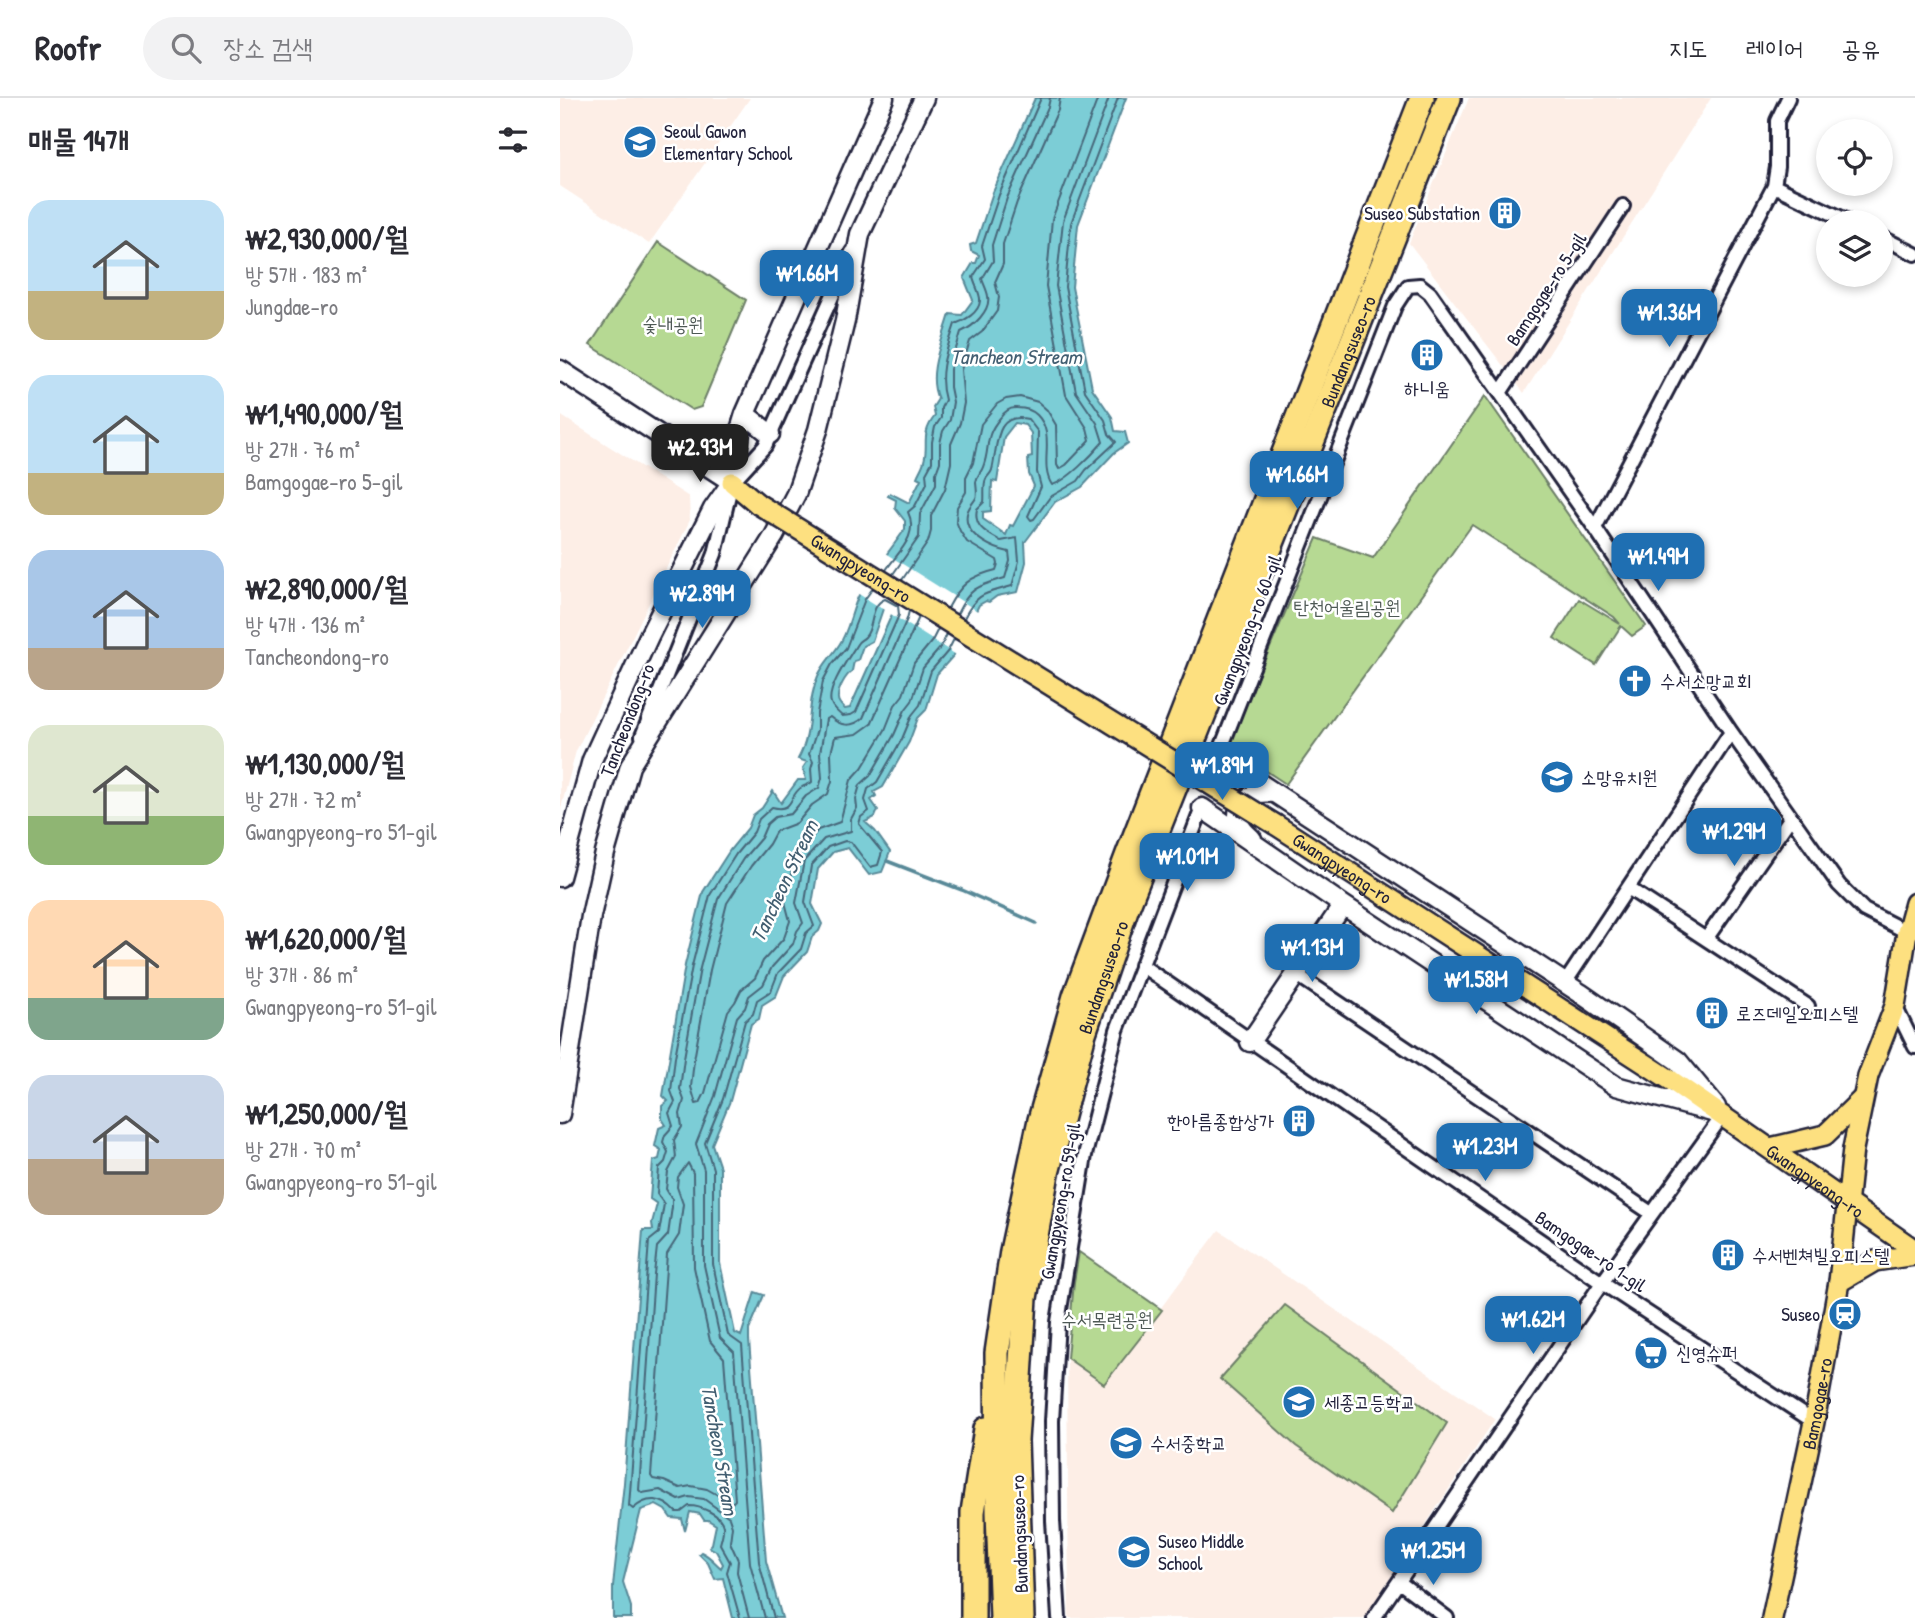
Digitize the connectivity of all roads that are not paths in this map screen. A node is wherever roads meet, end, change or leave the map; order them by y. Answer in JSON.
{"nodes":[{"id":1,"x":884,"y":98,"type":"edge"},
{"id":2,"x":924,"y":98,"type":"edge"},
{"id":3,"x":1410,"y":98,"type":"edge"},
{"id":4,"x":1422,"y":98,"type":"edge"},
{"id":5,"x":1449,"y":98,"type":"edge"},
{"id":6,"x":1788,"y":98,"type":"edge"},
{"id":7,"x":1391,"y":175,"type":"junction"},
{"id":8,"x":1774,"y":186,"type":"junction"},
{"id":9,"x":1623,"y":206,"type":"dead end"},
{"id":10,"x":1825,"y":210,"type":"edge"},
{"id":11,"x":860,"y":234,"type":"junction"},
{"id":12,"x":1893,"y":243,"type":"edge"},
{"id":13,"x":1915,"y":254,"type":"edge"},
{"id":14,"x":560,"y":370,"type":"edge"},
{"id":15,"x":1500,"y":393,"type":"junction"},
{"id":16,"x":746,"y":414,"type":"junction"},
{"id":17,"x":770,"y":434,"type":"junction"},
{"id":18,"x":732,"y":482,"type":"junction"},
{"id":19,"x":1595,"y":528,"type":"junction"},
{"id":20,"x":1731,"y":732,"type":"junction"},
{"id":21,"x":1218,"y":756,"type":"joint"},
{"id":22,"x":630,"y":766,"type":"junction"},
{"id":23,"x":1274,"y":793,"type":"junction"},
{"id":24,"x":1202,"y":808,"type":"joint"},
{"id":25,"x":1791,"y":817,"type":"junction"},
{"id":26,"x":1260,"y":849,"type":"junction"},
{"id":27,"x":560,"y":877,"type":"edge"},
{"id":28,"x":1628,"y":888,"type":"junction"},
{"id":29,"x":1915,"y":903,"type":"edge"},
{"id":30,"x":1343,"y":905,"type":"junction"},
{"id":31,"x":1907,"y":932,"type":"junction"},
{"id":32,"x":1706,"y":939,"type":"junction"},
{"id":33,"x":1141,"y":965,"type":"junction"},
{"id":34,"x":1296,"y":974,"type":"junction"},
{"id":35,"x":1564,"y":983,"type":"junction"},
{"id":36,"x":1808,"y":1006,"type":"dead end"},
{"id":37,"x":1895,"y":1006,"type":"junction"},
{"id":38,"x":1250,"y":1042,"type":"junction"},
{"id":39,"x":1915,"y":1047,"type":"edge"},
{"id":40,"x":1863,"y":1098,"type":"junction"},
{"id":41,"x":560,"y":1114,"type":"edge"},
{"id":42,"x":1723,"y":1115,"type":"junction"},
{"id":43,"x":1770,"y":1148,"type":"junction"},
{"id":44,"x":1846,"y":1203,"type":"junction"},
{"id":45,"x":1651,"y":1213,"type":"junction"},
{"id":46,"x":1915,"y":1253,"type":"edge"},
{"id":47,"x":1839,"y":1282,"type":"junction"},
{"id":48,"x":1602,"y":1283,"type":"junction"},
{"id":49,"x":997,"y":1353,"type":"junction"},
{"id":50,"x":1814,"y":1422,"type":"junction"},
{"id":51,"x":1399,"y":1582,"type":"junction"},
{"id":52,"x":1017,"y":1617,"type":"edge"},
{"id":53,"x":973,"y":1618,"type":"edge"},
{"id":54,"x":1059,"y":1618,"type":"edge"},
{"id":55,"x":1374,"y":1618,"type":"edge"},
{"id":56,"x":1447,"y":1618,"type":"edge"},
{"id":57,"x":1772,"y":1618,"type":"edge"}],
"edges":[{"from":1,"to":16,"type":"main road"},
{"from":2,"to":11,"type":"main road","name":"Tancheondong-ro"},
{"from":3,"to":7,"type":"highway"},
{"from":4,"to":7,"type":"highway","name":"Bundangsuseo-ro"},
{"from":5,"to":52,"type":"highway","name":"Bundangsuseo-ro"},
{"from":6,"to":8,"type":"street"},
{"from":7,"to":49,"type":"highway","name":"Bundangsuseo-ro"},
{"from":8,"to":10,"type":"street"},
{"from":8,"to":19,"type":"street"},
{"from":9,"to":15,"type":"street","name":"Bamgogae-ro 5-gil"},
{"from":11,"to":17,"type":"street","name":"Tancheondong-ro"},
{"from":11,"to":22,"type":"main road"},
{"from":12,"to":13,"type":"street"},
{"from":14,"to":18,"type":"main road"},
{"from":15,"to":19,"type":"street"},
{"from":15,"to":21,"type":"street","name":"Gwangpyeong-ro 60-gil"},
{"from":16,"to":17,"type":"main road"},
{"from":16,"to":18,"type":"main road"},
{"from":17,"to":18,"type":"street","name":"Tancheondong-ro"},
{"from":18,"to":22,"type":"street","name":"Tancheondong-ro"},
{"from":18,"to":27,"type":"main road"},
{"from":18,"to":42,"type":"main road","name":"Gwangpyeong-ro","bridge":true},
{"from":19,"to":20,"type":"street"},
{"from":20,"to":25,"type":"street"},
{"from":20,"to":28,"type":"street"},
{"from":21,"to":23,"type":"main road"},
{"from":22,"to":41,"type":"main road","name":"Tancheondong-ro"},
{"from":23,"to":26,"type":"main road"},
{"from":23,"to":35,"type":"main road"},
{"from":24,"to":26,"type":"main road"},
{"from":24,"to":33,"type":"street","name":"Gwangpyeong-ro 59-gil"},
{"from":25,"to":31,"type":"street"},
{"from":25,"to":32,"type":"street"},
{"from":26,"to":30,"type":"main road"},
{"from":28,"to":32,"type":"street"},
{"from":28,"to":35,"type":"street"},
{"from":29,"to":31,"type":"main road","name":"Bamgogae-ro"},
{"from":30,"to":34,"type":"main road","name":"Gwangpyeong-ro"},
{"from":30,"to":42,"type":"main road"},
{"from":31,"to":37,"type":"main road","name":"Bamgogae-ro"},
{"from":32,"to":36,"type":"street"},
{"from":33,"to":38,"type":"street","name":"Bamgogae-ro 1-gil"},
{"from":33,"to":54,"type":"street","name":"Gwangpyeong-ro 59-gil"},
{"from":34,"to":38,"type":"main road","name":"Gwangpyeong-ro"},
{"from":34,"to":45,"type":"street"},
{"from":35,"to":42,"type":"main road"},
{"from":37,"to":39,"type":"street"},
{"from":37,"to":40,"type":"main road","name":"Bamgogae-ro"},
{"from":38,"to":48,"type":"street","name":"Bamgogae-ro 1-gil"},
{"from":40,"to":43,"type":"main road"},
{"from":40,"to":44,"type":"main road","name":"Bamgogae-ro"},
{"from":42,"to":43,"type":"main road","name":"Gwangpyeong-ro"},
{"from":42,"to":45,"type":"street"},
{"from":43,"to":44,"type":"main road","name":"Gwangpyeong-ro"},
{"from":44,"to":46,"type":"main road","name":"Gwangpyeong-ro"},
{"from":44,"to":47,"type":"main road","name":"Bamgogae-ro"},
{"from":45,"to":48,"type":"street"},
{"from":46,"to":47,"type":"main road"},
{"from":47,"to":50,"type":"main road","name":"Bamgogae-ro"},
{"from":48,"to":50,"type":"street","name":"Bamgogae-ro 1-gil"},
{"from":48,"to":51,"type":"street"},
{"from":49,"to":52,"type":"highway","name":"Bundangsuseo-ro"},
{"from":49,"to":53,"type":"highway"},
{"from":50,"to":57,"type":"main road","name":"Bamgogae-ro"},
{"from":51,"to":55,"type":"street"},
{"from":51,"to":56,"type":"street"}]}
